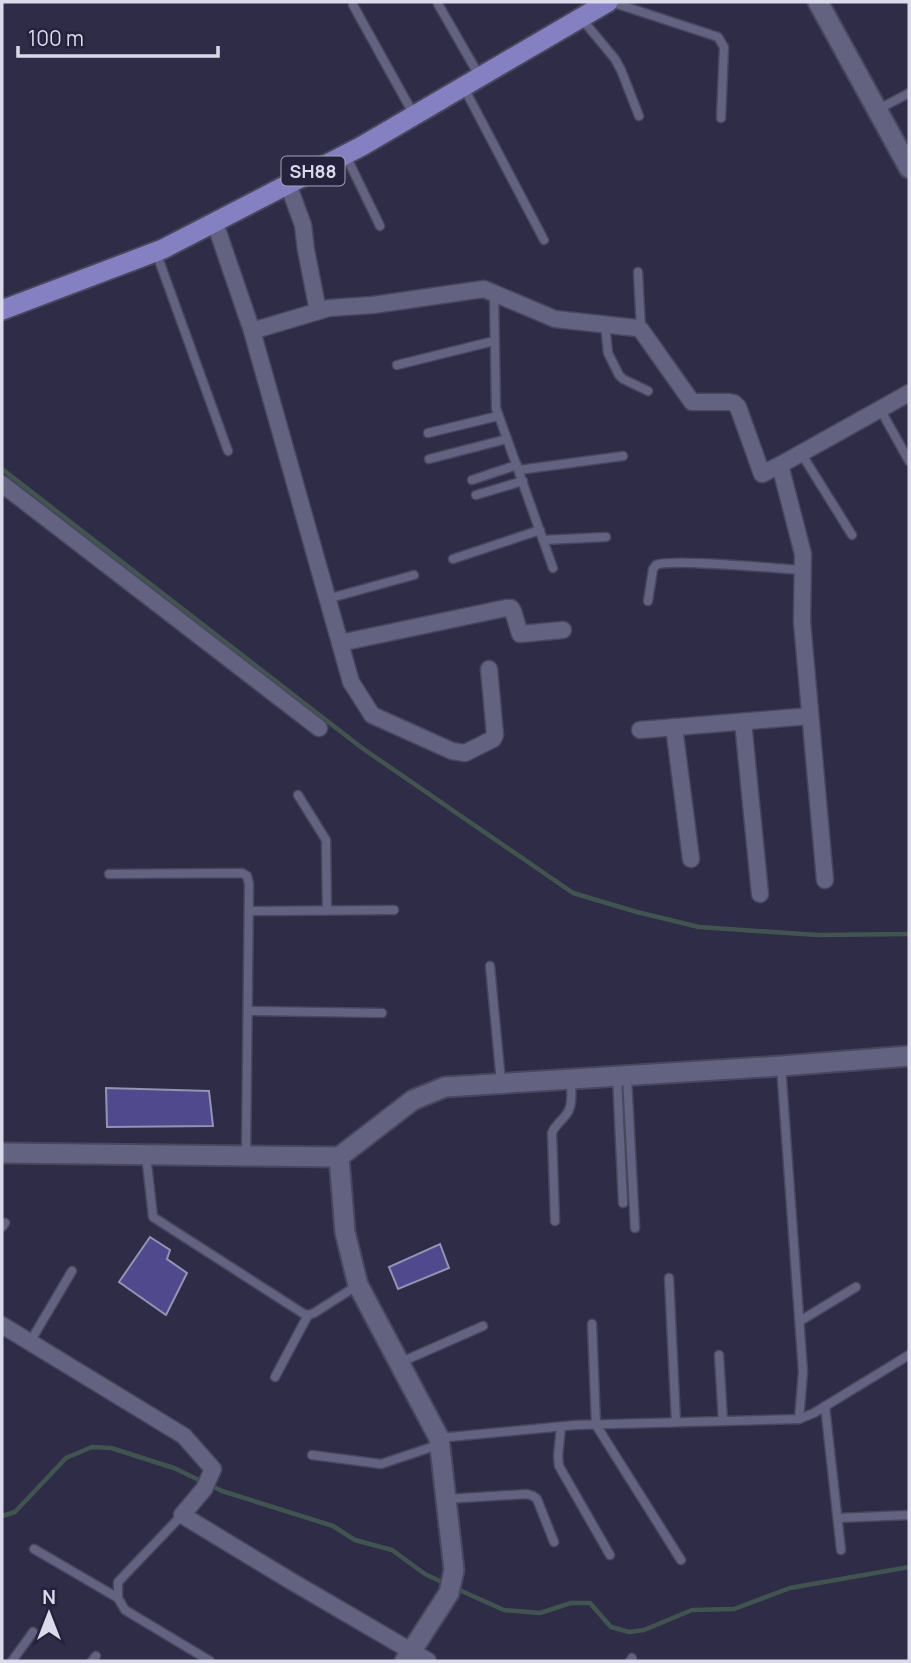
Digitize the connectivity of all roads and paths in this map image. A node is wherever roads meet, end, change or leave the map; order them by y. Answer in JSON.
{"nodes":[{"id":1,"x":818,"y":2,"type":"edge"},
{"id":2,"x":438,"y":4,"type":"edge"},
{"id":3,"x":353,"y":5,"type":"dead end"},
{"id":4,"x":597,"y":7,"type":"edge"},
{"id":5,"x":471,"y":82,"type":"junction"},
{"id":6,"x":909,"y":93,"type":"edge"},
{"id":7,"x":877,"y":110,"type":"junction"},
{"id":8,"x":414,"y":115,"type":"junction"},
{"id":9,"x":639,"y":116,"type":"dead end"},
{"id":10,"x":721,"y":118,"type":"dead end"},
{"id":11,"x":345,"y":154,"type":"junction"},
{"id":12,"x":909,"y":168,"type":"edge"},
{"id":13,"x":288,"y":184,"type":"junction"},
{"id":14,"x":215,"y":223,"type":"junction"},
{"id":15,"x":380,"y":226,"type":"dead end"},
{"id":16,"x":544,"y":240,"type":"dead end"},
{"id":17,"x":156,"y":252,"type":"junction"},
{"id":18,"x":638,"y":272,"type":"dead end"},
{"id":19,"x":494,"y":293,"type":"junction"},
{"id":20,"x":2,"y":310,"type":"edge"},
{"id":21,"x":317,"y":311,"type":"junction"},
{"id":22,"x":605,"y":324,"type":"junction"},
{"id":23,"x":641,"y":330,"type":"junction"},
{"id":24,"x":252,"y":331,"type":"junction"},
{"id":25,"x":494,"y":341,"type":"junction"},
{"id":26,"x":397,"y":365,"type":"dead end"},
{"id":27,"x":648,"y":391,"type":"dead end"},
{"id":28,"x":909,"y":393,"type":"edge"},
{"id":29,"x":880,"y":410,"type":"junction"},
{"id":30,"x":498,"y":416,"type":"junction"},
{"id":31,"x":428,"y":433,"type":"dead end"},
{"id":32,"x":507,"y":439,"type":"junction"},
{"id":33,"x":228,"y":451,"type":"dead end"},
{"id":34,"x":801,"y":453,"type":"junction"},
{"id":35,"x":623,"y":456,"type":"dead end"},
{"id":36,"x":429,"y":459,"type":"dead end"},
{"id":37,"x":909,"y":461,"type":"edge"},
{"id":38,"x":780,"y":465,"type":"junction"},
{"id":39,"x":518,"y":468,"type":"junction"},
{"id":40,"x":472,"y":480,"type":"dead end"},
{"id":41,"x":523,"y":481,"type":"junction"},
{"id":42,"x":2,"y":484,"type":"edge"},
{"id":43,"x":476,"y":495,"type":"dead end"},
{"id":44,"x":540,"y":530,"type":"junction"},
{"id":45,"x":852,"y":535,"type":"dead end"},
{"id":46,"x":606,"y":537,"type":"dead end"},
{"id":47,"x":544,"y":540,"type":"junction"},
{"id":48,"x":453,"y":559,"type":"dead end"},
{"id":49,"x":554,"y":568,"type":"dead end"},
{"id":50,"x":803,"y":570,"type":"junction"},
{"id":51,"x":414,"y":575,"type":"dead end"},
{"id":52,"x":327,"y":598,"type":"junction"},
{"id":53,"x":648,"y":601,"type":"dead end"},
{"id":54,"x":563,"y":630,"type":"dead end"},
{"id":55,"x":340,"y":643,"type":"junction"},
{"id":56,"x":489,"y":669,"type":"dead end"},
{"id":57,"x":810,"y":716,"type":"junction"},
{"id":58,"x":743,"y":722,"type":"junction"},
{"id":59,"x":674,"y":727,"type":"junction"},
{"id":60,"x":319,"y":728,"type":"dead end"},
{"id":61,"x":640,"y":730,"type":"dead end"},
{"id":62,"x":299,"y":795,"type":"dead end"},
{"id":63,"x":691,"y":859,"type":"dead end"},
{"id":64,"x":109,"y":874,"type":"dead end"},
{"id":65,"x":825,"y":880,"type":"dead end"},
{"id":66,"x":760,"y":894,"type":"dead end"},
{"id":67,"x":394,"y":909,"type":"dead end"},
{"id":68,"x":327,"y":910,"type":"junction"},
{"id":69,"x":249,"y":911,"type":"junction"},
{"id":70,"x":490,"y":966,"type":"dead end"},
{"id":71,"x":248,"y":1011,"type":"junction"},
{"id":72,"x":382,"y":1013,"type":"dead end"},
{"id":73,"x":909,"y":1056,"type":"edge"},
{"id":74,"x":781,"y":1066,"type":"junction"},
{"id":75,"x":622,"y":1075,"type":"junction"},
{"id":76,"x":571,"y":1079,"type":"junction"},
{"id":77,"x":502,"y":1083,"type":"junction"},
{"id":78,"x":2,"y":1153,"type":"edge"},
{"id":79,"x":146,"y":1155,"type":"junction"},
{"id":80,"x":246,"y":1157,"type":"junction"},
{"id":81,"x":339,"y":1157,"type":"junction"},
{"id":82,"x":622,"y":1203,"type":"dead end"},
{"id":83,"x":555,"y":1221,"type":"dead end"},
{"id":84,"x":635,"y":1228,"type":"dead end"},
{"id":85,"x":72,"y":1270,"type":"dead end"},
{"id":86,"x":669,"y":1278,"type":"dead end"},
{"id":87,"x":358,"y":1285,"type":"junction"},
{"id":88,"x":856,"y":1287,"type":"dead end"},
{"id":89,"x":308,"y":1315,"type":"junction"},
{"id":90,"x":800,"y":1321,"type":"junction"},
{"id":91,"x":592,"y":1324,"type":"dead end"},
{"id":92,"x":2,"y":1325,"type":"edge"},
{"id":93,"x":482,"y":1326,"type":"dead end"},
{"id":94,"x":30,"y":1342,"type":"junction"},
{"id":95,"x":719,"y":1355,"type":"dead end"},
{"id":96,"x":909,"y":1355,"type":"edge"},
{"id":97,"x":399,"y":1363,"type":"junction"},
{"id":98,"x":275,"y":1377,"type":"dead end"},
{"id":99,"x":825,"y":1406,"type":"junction"},
{"id":100,"x":799,"y":1419,"type":"junction"},
{"id":101,"x":723,"y":1421,"type":"junction"},
{"id":102,"x":676,"y":1422,"type":"junction"},
{"id":103,"x":596,"y":1425,"type":"junction"},
{"id":104,"x":561,"y":1427,"type":"junction"},
{"id":105,"x":439,"y":1441,"type":"junction"},
{"id":106,"x":312,"y":1455,"type":"dead end"},
{"id":107,"x":446,"y":1499,"type":"junction"},
{"id":108,"x":183,"y":1515,"type":"junction"},
{"id":109,"x":909,"y":1515,"type":"edge"},
{"id":110,"x":838,"y":1518,"type":"junction"},
{"id":111,"x":554,"y":1542,"type":"dead end"},
{"id":112,"x":34,"y":1549,"type":"dead end"},
{"id":113,"x":841,"y":1550,"type":"dead end"},
{"id":114,"x":610,"y":1555,"type":"dead end"},
{"id":115,"x":681,"y":1560,"type":"dead end"},
{"id":116,"x":118,"y":1598,"type":"junction"},
{"id":117,"x":33,"y":1632,"type":"dead end"},
{"id":118,"x":415,"y":1658,"type":"edge"},
{"id":119,"x":12,"y":1661,"type":"edge"},
{"id":120,"x":210,"y":1661,"type":"edge"}],
"edges":[{"from":1,"to":7,"type":"street"},
{"from":2,"to":5,"type":"lane"},
{"from":3,"to":8,"type":"lane"},
{"from":4,"to":5,"type":"main road","number":"SH88"},
{"from":4,"to":9,"type":"lane"},
{"from":4,"to":10,"type":"lane"},
{"from":5,"to":8,"type":"main road","number":"SH88"},
{"from":5,"to":16,"type":"lane"},
{"from":6,"to":7,"type":"lane"},
{"from":7,"to":12,"type":"street"},
{"from":8,"to":11,"type":"main road","number":"SH88"},
{"from":11,"to":13,"type":"main road","number":"SH88"},
{"from":11,"to":15,"type":"lane"},
{"from":13,"to":14,"type":"main road","number":"SH88"},
{"from":13,"to":21,"type":"street"},
{"from":14,"to":17,"type":"main road","number":"SH88"},
{"from":14,"to":24,"type":"street"},
{"from":17,"to":20,"type":"main road","number":"SH88"},
{"from":17,"to":33,"type":"lane"},
{"from":18,"to":23,"type":"lane"},
{"from":19,"to":21,"type":"street"},
{"from":19,"to":22,"type":"street"},
{"from":19,"to":25,"type":"lane"},
{"from":21,"to":24,"type":"street"},
{"from":22,"to":23,"type":"street"},
{"from":22,"to":27,"type":"lane"},
{"from":23,"to":38,"type":"street"},
{"from":24,"to":52,"type":"street"},
{"from":25,"to":26,"type":"lane"},
{"from":25,"to":30,"type":"lane"},
{"from":28,"to":29,"type":"street"},
{"from":29,"to":34,"type":"street"},
{"from":29,"to":37,"type":"lane"},
{"from":30,"to":31,"type":"lane"},
{"from":30,"to":32,"type":"lane"},
{"from":32,"to":36,"type":"lane"},
{"from":32,"to":39,"type":"lane"},
{"from":34,"to":38,"type":"street"},
{"from":34,"to":45,"type":"lane"},
{"from":35,"to":39,"type":"lane"},
{"from":38,"to":50,"type":"street"},
{"from":39,"to":40,"type":"lane"},
{"from":39,"to":41,"type":"lane"},
{"from":41,"to":43,"type":"lane"},
{"from":41,"to":44,"type":"lane"},
{"from":42,"to":60,"type":"street"},
{"from":44,"to":47,"type":"lane"},
{"from":44,"to":48,"type":"lane"},
{"from":46,"to":47,"type":"lane"},
{"from":47,"to":49,"type":"lane"},
{"from":50,"to":53,"type":"lane"},
{"from":50,"to":57,"type":"street"},
{"from":51,"to":52,"type":"lane"},
{"from":52,"to":55,"type":"street"},
{"from":54,"to":55,"type":"street"},
{"from":55,"to":56,"type":"street"},
{"from":57,"to":58,"type":"street"},
{"from":57,"to":65,"type":"street"},
{"from":58,"to":59,"type":"street"},
{"from":58,"to":66,"type":"street"},
{"from":59,"to":61,"type":"street"},
{"from":59,"to":63,"type":"street"},
{"from":62,"to":68,"type":"lane"},
{"from":64,"to":69,"type":"lane"},
{"from":67,"to":68,"type":"lane"},
{"from":68,"to":69,"type":"lane"},
{"from":69,"to":71,"type":"lane"},
{"from":70,"to":77,"type":"lane"},
{"from":71,"to":72,"type":"lane"},
{"from":71,"to":80,"type":"lane"},
{"from":73,"to":74,"type":"street"},
{"from":74,"to":75,"type":"street"},
{"from":74,"to":90,"type":"lane"},
{"from":75,"to":76,"type":"street"},
{"from":75,"to":82,"type":"lane"},
{"from":75,"to":84,"type":"lane"},
{"from":76,"to":77,"type":"street"},
{"from":76,"to":83,"type":"lane"},
{"from":77,"to":81,"type":"street"},
{"from":78,"to":79,"type":"street"},
{"from":79,"to":80,"type":"street"},
{"from":79,"to":89,"type":"lane"},
{"from":80,"to":81,"type":"street"},
{"from":81,"to":87,"type":"street"},
{"from":85,"to":94,"type":"lane"},
{"from":86,"to":102,"type":"lane"},
{"from":87,"to":89,"type":"lane"},
{"from":87,"to":97,"type":"street"},
{"from":88,"to":90,"type":"lane"},
{"from":89,"to":98,"type":"lane"},
{"from":90,"to":100,"type":"lane"},
{"from":91,"to":103,"type":"lane"},
{"from":92,"to":94,"type":"street"},
{"from":93,"to":97,"type":"lane"},
{"from":94,"to":108,"type":"street"},
{"from":95,"to":101,"type":"lane"},
{"from":96,"to":99,"type":"lane"},
{"from":97,"to":105,"type":"street"},
{"from":99,"to":100,"type":"lane"},
{"from":99,"to":110,"type":"lane"},
{"from":100,"to":101,"type":"lane"},
{"from":101,"to":102,"type":"lane"},
{"from":102,"to":103,"type":"lane"},
{"from":103,"to":104,"type":"lane"},
{"from":103,"to":115,"type":"lane"},
{"from":104,"to":105,"type":"lane"},
{"from":104,"to":114,"type":"lane"},
{"from":105,"to":106,"type":"lane"},
{"from":105,"to":107,"type":"street"},
{"from":107,"to":111,"type":"lane"},
{"from":107,"to":118,"type":"street"},
{"from":108,"to":116,"type":"lane"},
{"from":108,"to":118,"type":"street"},
{"from":109,"to":110,"type":"lane"},
{"from":110,"to":113,"type":"lane"},
{"from":112,"to":116,"type":"lane"},
{"from":116,"to":120,"type":"lane"},
{"from":117,"to":119,"type":"lane"}]}
